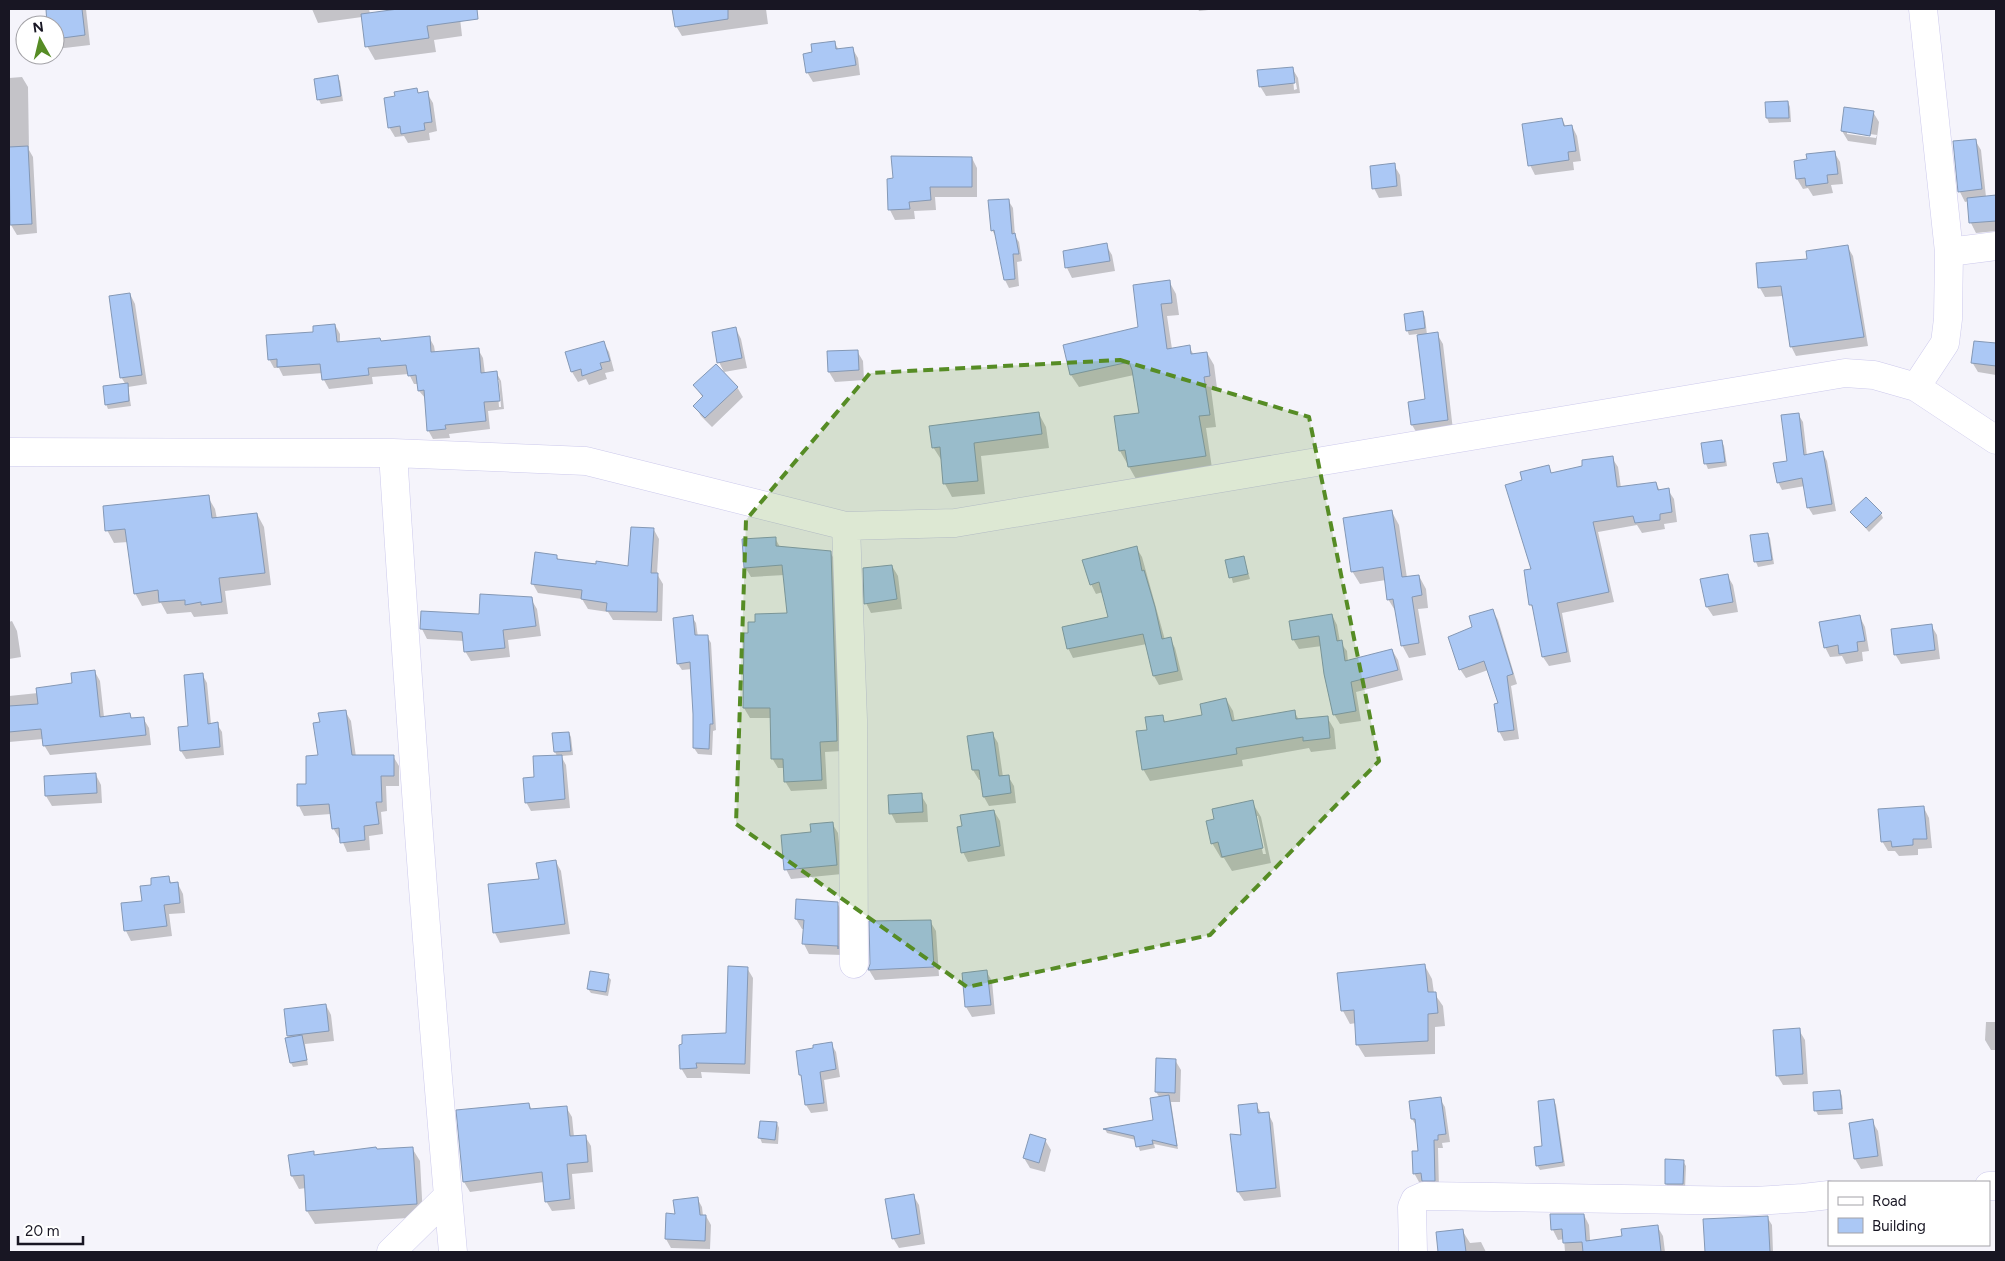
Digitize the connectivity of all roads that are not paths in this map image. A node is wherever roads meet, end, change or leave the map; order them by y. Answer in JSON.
{"nodes":[{"id":1,"x":1923,"y":9,"type":"edge"},
{"id":2,"x":1996,"y":246,"type":"edge"},
{"id":3,"x":1949,"y":252,"type":"junction"},
{"id":4,"x":1916,"y":387,"type":"junction"},
{"id":5,"x":1996,"y":440,"type":"edge"},
{"id":6,"x":9,"y":452,"type":"edge"},
{"id":7,"x":392,"y":453,"type":"junction"},
{"id":8,"x":846,"y":526,"type":"junction"},
{"id":9,"x":854,"y":964,"type":"dead end"},
{"id":10,"x":1828,"y":1195,"type":"edge"},
{"id":11,"x":448,"y":1196,"type":"junction"},
{"id":12,"x":391,"y":1252,"type":"edge"},
{"id":13,"x":453,"y":1252,"type":"edge"},
{"id":14,"x":1413,"y":1252,"type":"edge"}],
"edges":[{"from":1,"to":3,"type":"street"},
{"from":2,"to":3,"type":"street"},
{"from":3,"to":4,"type":"street"},
{"from":4,"to":5,"type":"street"},
{"from":4,"to":8,"type":"street"},
{"from":6,"to":7,"type":"street"},
{"from":7,"to":8,"type":"street"},
{"from":7,"to":11,"type":"street"},
{"from":8,"to":9,"type":"street"},
{"from":10,"to":14,"type":"street"},
{"from":11,"to":12,"type":"street"},
{"from":11,"to":13,"type":"street"}]}
